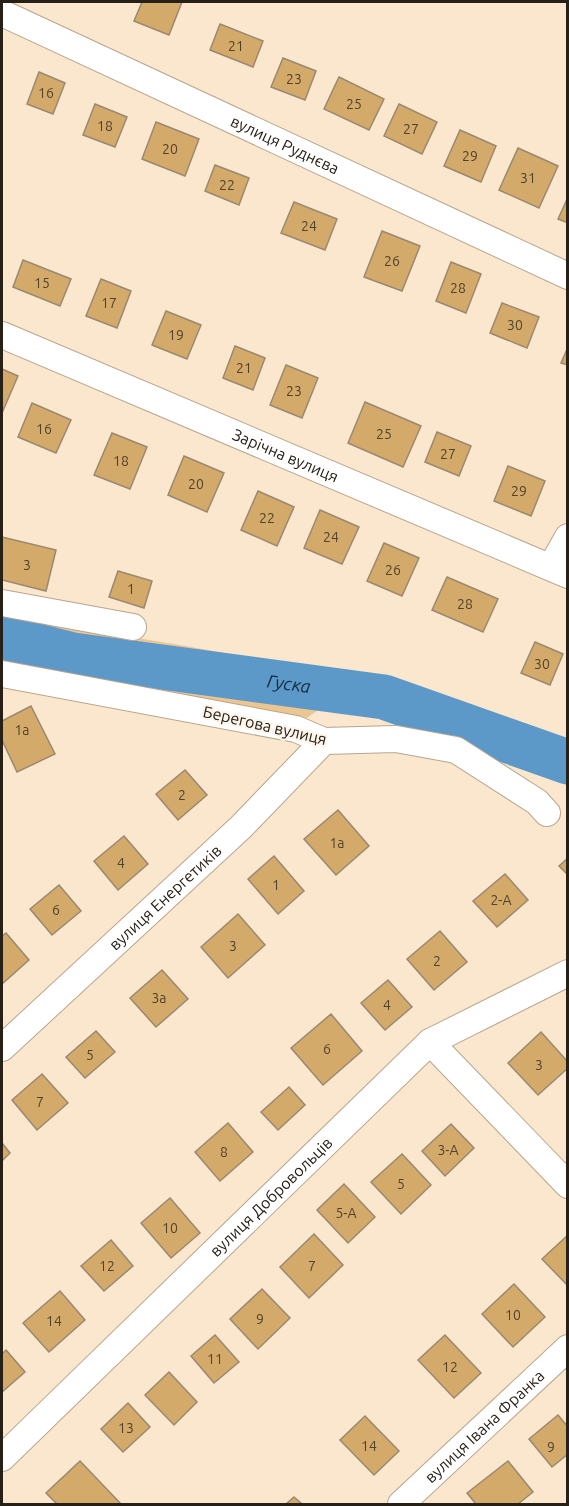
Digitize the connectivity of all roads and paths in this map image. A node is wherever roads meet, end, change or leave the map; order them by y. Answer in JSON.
{"nodes":[{"id":1,"x":6,"y":14,"type":"edge"},
{"id":2,"x":567,"y":276,"type":"edge"},
{"id":3,"x":2,"y":335,"type":"edge"},
{"id":4,"x":567,"y":537,"type":"edge"},
{"id":5,"x":559,"y":571,"type":"edge"},
{"id":6,"x":2,"y":603,"type":"edge"},
{"id":7,"x":133,"y":627,"type":"dead end"},
{"id":8,"x":2,"y":674,"type":"edge"},
{"id":9,"x":324,"y":741,"type":"junction"},
{"id":10,"x":547,"y":813,"type":"dead end"},
{"id":11,"x":567,"y":973,"type":"edge"},
{"id":12,"x":430,"y":1042,"type":"junction"},
{"id":13,"x":2,"y":1048,"type":"edge"},
{"id":14,"x":567,"y":1185,"type":"edge"},
{"id":15,"x":567,"y":1348,"type":"edge"},
{"id":16,"x":2,"y":1458,"type":"edge"},
{"id":17,"x":401,"y":1504,"type":"edge"}],
"edges":[{"from":1,"to":2,"type":"street","name":"вулиця Руднєва"},
{"from":3,"to":5,"type":"street","name":"Зарічна вулиця"},
{"from":4,"to":5,"type":"street"},
{"from":6,"to":7,"type":"street"},
{"from":8,"to":9,"type":"street","name":"Берегова вулиця"},
{"from":9,"to":10,"type":"street","name":"Берегова вулиця"},
{"from":9,"to":13,"type":"street","name":"вулиця Енергетиків"},
{"from":11,"to":12,"type":"street","name":"вулиця Добровольців"},
{"from":12,"to":14,"type":"street"},
{"from":12,"to":16,"type":"street","name":"вулиця Добровольців"},
{"from":15,"to":17,"type":"street","name":"вулиця Івана Франка"}]}
